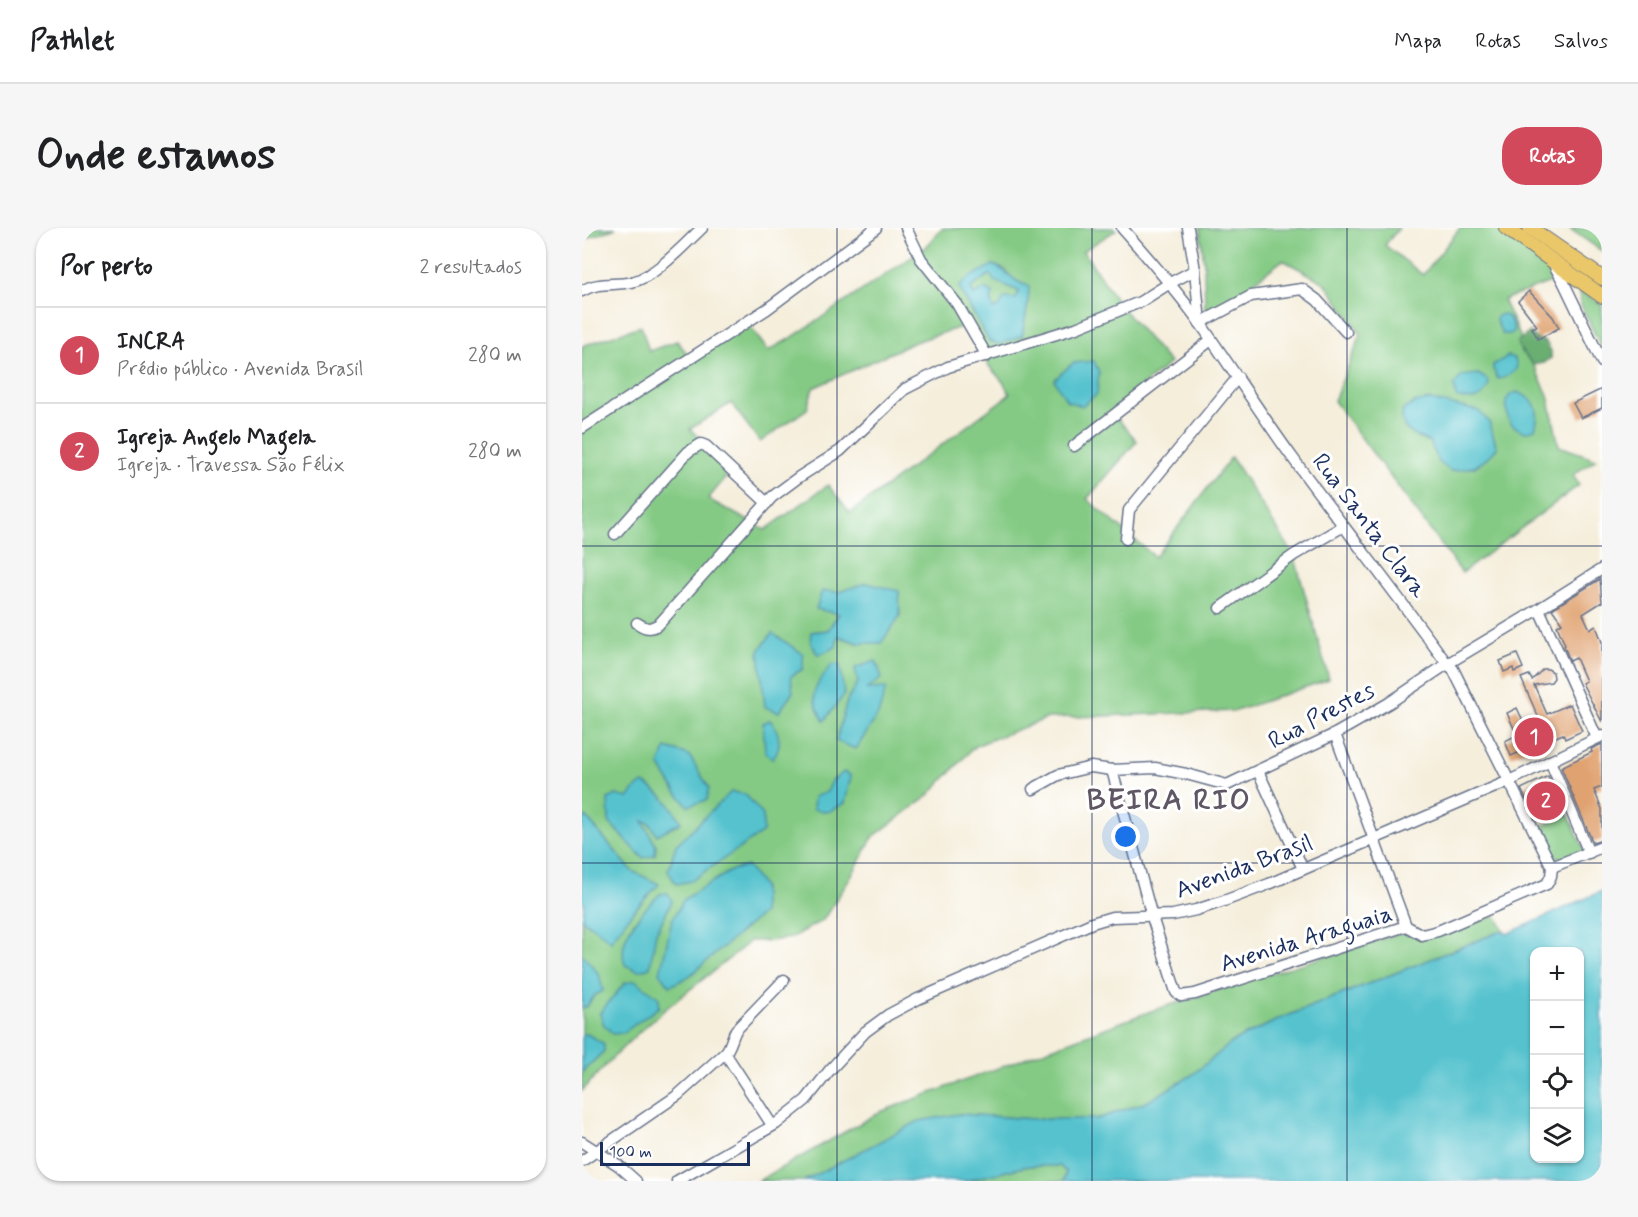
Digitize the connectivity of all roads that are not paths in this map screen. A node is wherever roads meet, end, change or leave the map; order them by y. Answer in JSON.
{"nodes":[{"id":1,"x":702,"y":228,"type":"edge"},
{"id":2,"x":876,"y":228,"type":"edge"},
{"id":3,"x":906,"y":228,"type":"edge"},
{"id":4,"x":1122,"y":228,"type":"edge"},
{"id":5,"x":1188,"y":228,"type":"edge"},
{"id":6,"x":1506,"y":228,"type":"edge"},
{"id":7,"x":1530,"y":228,"type":"edge"},
{"id":8,"x":1550,"y":260,"type":"junction"},
{"id":9,"x":1582,"y":265,"type":"junction"},
{"id":10,"x":1195,"y":270,"type":"junction"},
{"id":11,"x":1576,"y":278,"type":"junction"},
{"id":12,"x":1602,"y":279,"type":"edge"},
{"id":13,"x":1170,"y":283,"type":"junction"},
{"id":14,"x":582,"y":291,"type":"edge"},
{"id":15,"x":1602,"y":296,"type":"edge"},
{"id":16,"x":1573,"y":300,"type":"junction"},
{"id":17,"x":1200,"y":323,"type":"junction"},
{"id":18,"x":1346,"y":332,"type":"dead end"},
{"id":19,"x":1211,"y":340,"type":"junction"},
{"id":20,"x":987,"y":356,"type":"junction"},
{"id":21,"x":1602,"y":362,"type":"edge"},
{"id":22,"x":1238,"y":377,"type":"junction"},
{"id":23,"x":582,"y":428,"type":"edge"},
{"id":24,"x":1074,"y":446,"type":"dead end"},
{"id":25,"x":767,"y":503,"type":"junction"},
{"id":26,"x":1342,"y":527,"type":"junction"},
{"id":27,"x":615,"y":534,"type":"dead end"},
{"id":28,"x":1126,"y":539,"type":"dead end"},
{"id":29,"x":1602,"y":569,"type":"edge"},
{"id":30,"x":1220,"y":608,"type":"dead end"},
{"id":31,"x":1539,"y":609,"type":"junction"},
{"id":32,"x":637,"y":623,"type":"dead end"},
{"id":33,"x":1447,"y":664,"type":"junction"},
{"id":34,"x":1335,"y":734,"type":"junction"},
{"id":35,"x":1599,"y":737,"type":"edge"},
{"id":36,"x":1550,"y":761,"type":"junction"},
{"id":37,"x":1112,"y":770,"type":"junction"},
{"id":38,"x":1258,"y":771,"type":"junction"},
{"id":39,"x":1509,"y":781,"type":"junction"},
{"id":40,"x":1033,"y":789,"type":"dead end"},
{"id":41,"x":1373,"y":840,"type":"junction"},
{"id":42,"x":1602,"y":847,"type":"edge"},
{"id":43,"x":1589,"y":853,"type":"junction"},
{"id":44,"x":1552,"y":867,"type":"junction"},
{"id":45,"x":1303,"y":869,"type":"junction"},
{"id":46,"x":1152,"y":916,"type":"junction"},
{"id":47,"x":1406,"y":927,"type":"junction"},
{"id":48,"x":784,"y":980,"type":"dead end"},
{"id":49,"x":725,"y":1053,"type":"junction"},
{"id":50,"x":772,"y":1125,"type":"junction"},
{"id":51,"x":582,"y":1142,"type":"edge"},
{"id":52,"x":597,"y":1150,"type":"junction"},
{"id":53,"x":582,"y":1161,"type":"edge"},
{"id":54,"x":636,"y":1181,"type":"edge"},
{"id":55,"x":678,"y":1181,"type":"edge"}],
"edges":[{"from":1,"to":14,"type":"street"},
{"from":2,"to":23,"type":"street"},
{"from":3,"to":20,"type":"street"},
{"from":4,"to":13,"type":"street","name":"Rua Santa Clara"},
{"from":5,"to":10,"type":"street"},
{"from":6,"to":8,"type":"main road"},
{"from":7,"to":9,"type":"main road"},
{"from":8,"to":11,"type":"main road"},
{"from":8,"to":16,"type":"street"},
{"from":9,"to":11,"type":"main road"},
{"from":9,"to":12,"type":"main road"},
{"from":10,"to":13,"type":"street"},
{"from":10,"to":17,"type":"street"},
{"from":11,"to":15,"type":"main road"},
{"from":11,"to":16,"type":"street"},
{"from":13,"to":17,"type":"street","name":"Rua Santa Clara"},
{"from":13,"to":20,"type":"street"},
{"from":16,"to":21,"type":"street"},
{"from":17,"to":18,"type":"street"},
{"from":17,"to":19,"type":"street","name":"Rua Santa Clara"},
{"from":19,"to":22,"type":"street","name":"Rua Santa Clara"},
{"from":19,"to":24,"type":"street"},
{"from":20,"to":25,"type":"street"},
{"from":22,"to":26,"type":"street","name":"Rua Santa Clara"},
{"from":22,"to":28,"type":"street"},
{"from":25,"to":27,"type":"street"},
{"from":25,"to":32,"type":"street"},
{"from":26,"to":30,"type":"street"},
{"from":26,"to":33,"type":"street","name":"Rua Santa Clara"},
{"from":29,"to":31,"type":"street","name":"Rua Prestes"},
{"from":31,"to":33,"type":"street","name":"Rua Prestes"},
{"from":31,"to":35,"type":"street"},
{"from":33,"to":34,"type":"street","name":"Rua Prestes"},
{"from":33,"to":39,"type":"street","name":"Rua Santa Clara"},
{"from":34,"to":38,"type":"street","name":"Rua Prestes"},
{"from":34,"to":41,"type":"street"},
{"from":35,"to":36,"type":"street","name":"Avenida Brasil"},
{"from":36,"to":39,"type":"street","name":"Avenida Brasil"},
{"from":36,"to":43,"type":"street"},
{"from":37,"to":38,"type":"street","name":"Rua Prestes"},
{"from":37,"to":40,"type":"street","name":"Rua Prestes"},
{"from":37,"to":46,"type":"street"},
{"from":38,"to":45,"type":"street"},
{"from":39,"to":41,"type":"street","name":"Avenida Brasil"},
{"from":39,"to":44,"type":"street","name":"Rua Santa Clara"},
{"from":41,"to":45,"type":"street","name":"Avenida Brasil"},
{"from":41,"to":47,"type":"street"},
{"from":42,"to":43,"type":"street"},
{"from":43,"to":44,"type":"street"},
{"from":44,"to":47,"type":"street","name":"Avenida Araguaia"},
{"from":45,"to":46,"type":"street","name":"Avenida Brasil"},
{"from":46,"to":47,"type":"street","name":"Avenida Araguaia"},
{"from":46,"to":50,"type":"street","name":"Avenida Brasil"},
{"from":48,"to":49,"type":"street"},
{"from":49,"to":50,"type":"street"},
{"from":49,"to":52,"type":"street"},
{"from":50,"to":55,"type":"street","name":"Avenida Brasil"},
{"from":51,"to":52,"type":"street"},
{"from":52,"to":53,"type":"street"},
{"from":52,"to":54,"type":"street"}]}
